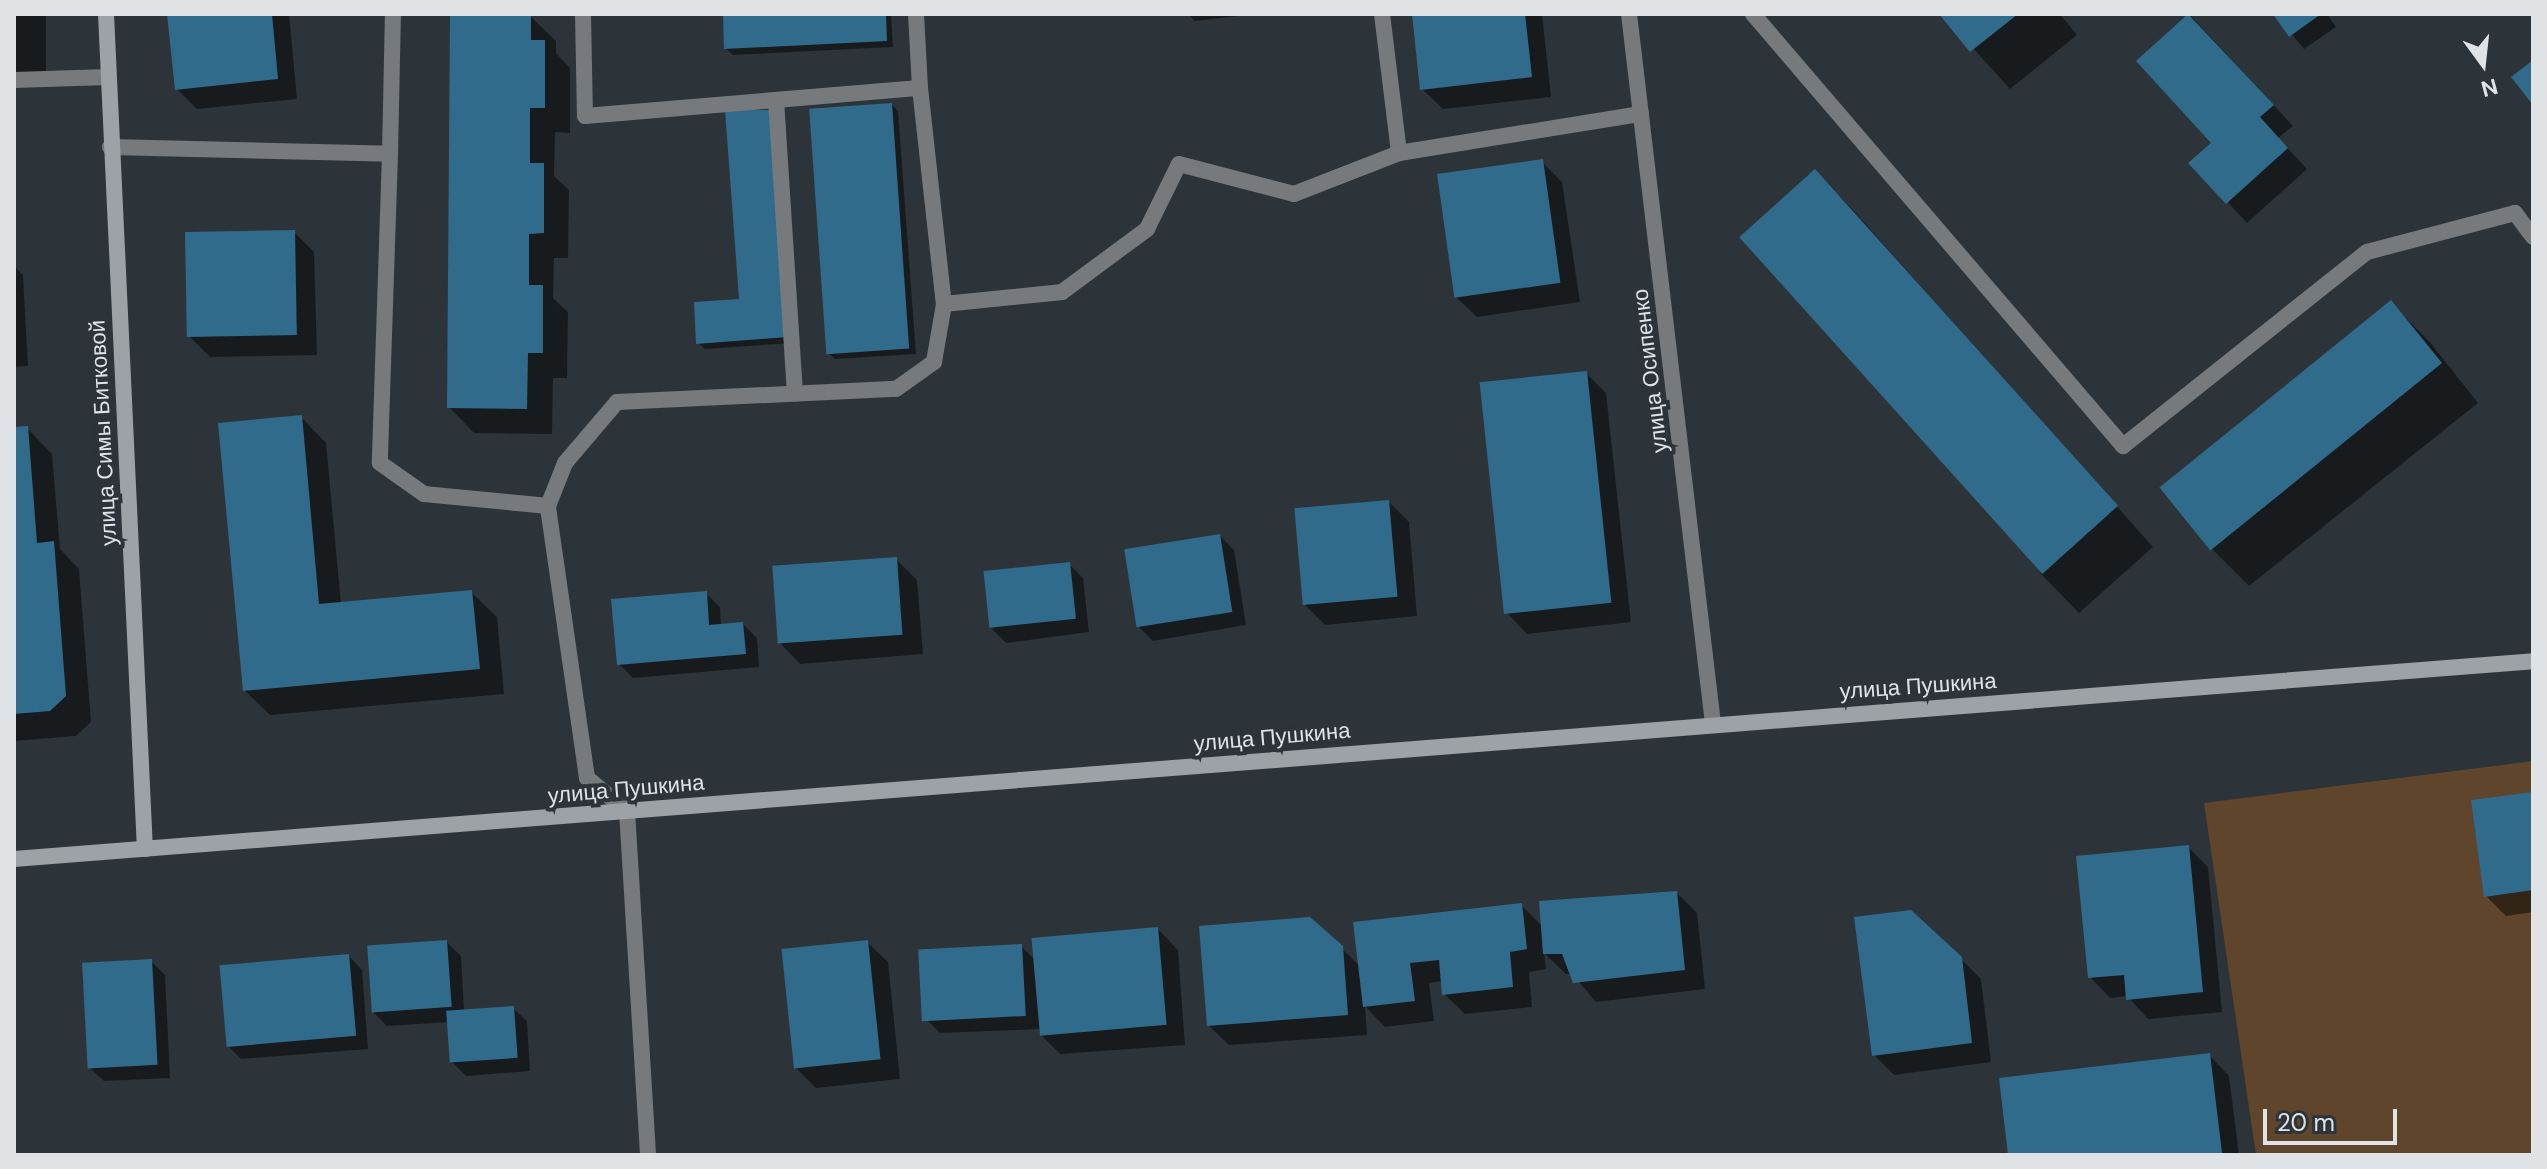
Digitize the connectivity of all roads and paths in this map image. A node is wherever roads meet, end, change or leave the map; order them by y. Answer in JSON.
{"nodes":[{"id":1,"x":106,"y":14,"type":"edge"},
{"id":2,"x":393,"y":14,"type":"edge"},
{"id":3,"x":583,"y":14,"type":"edge"},
{"id":4,"x":916,"y":14,"type":"edge"},
{"id":5,"x":1382,"y":14,"type":"edge"},
{"id":6,"x":1629,"y":14,"type":"edge"},
{"id":7,"x":1753,"y":14,"type":"edge"},
{"id":8,"x":108,"y":77,"type":"junction"},
{"id":9,"x":14,"y":80,"type":"edge"},
{"id":10,"x":920,"y":88,"type":"junction"},
{"id":11,"x":776,"y":100,"type":"junction"},
{"id":12,"x":1641,"y":114,"type":"junction"},
{"id":13,"x":110,"y":147,"type":"junction"},
{"id":14,"x":1399,"y":153,"type":"junction"},
{"id":15,"x":390,"y":154,"type":"junction"},
{"id":16,"x":2533,"y":237,"type":"edge"},
{"id":17,"x":944,"y":304,"type":"junction"},
{"id":18,"x":795,"y":393,"type":"junction"},
{"id":19,"x":548,"y":506,"type":"junction"},
{"id":20,"x":2533,"y":661,"type":"edge"},
{"id":21,"x":1713,"y":724,"type":"junction"},
{"id":22,"x":627,"y":811,"type":"junction"},
{"id":23,"x":145,"y":849,"type":"junction"},
{"id":24,"x":14,"y":859,"type":"edge"},
{"id":25,"x":648,"y":1155,"type":"edge"}],
"edges":[{"from":1,"to":8,"type":"street","name":"улица Симы Битковой"},
{"from":2,"to":15,"type":"street"},
{"from":3,"to":11,"type":"street"},
{"from":4,"to":10,"type":"street"},
{"from":5,"to":14,"type":"street"},
{"from":6,"to":12,"type":"street","name":"улица Осипенко"},
{"from":7,"to":16,"type":"street"},
{"from":8,"to":9,"type":"street"},
{"from":8,"to":13,"type":"street","name":"улица Симы Битковой"},
{"from":10,"to":11,"type":"street"},
{"from":10,"to":17,"type":"street"},
{"from":11,"to":18,"type":"street"},
{"from":12,"to":14,"type":"street"},
{"from":12,"to":21,"type":"street","name":"улица Осипенко"},
{"from":13,"to":15,"type":"street"},
{"from":13,"to":23,"type":"street","name":"улица Симы Битковой"},
{"from":14,"to":17,"type":"street"},
{"from":15,"to":19,"type":"street"},
{"from":17,"to":18,"type":"street"},
{"from":18,"to":19,"type":"street"},
{"from":19,"to":22,"type":"street"},
{"from":20,"to":21,"type":"street","name":"улица Пушкина"},
{"from":21,"to":22,"type":"street","name":"улица Пушкина"},
{"from":22,"to":23,"type":"street","name":"улица Пушкина"},
{"from":22,"to":25,"type":"street"},
{"from":23,"to":24,"type":"street","name":"улица Пушкина"}]}
